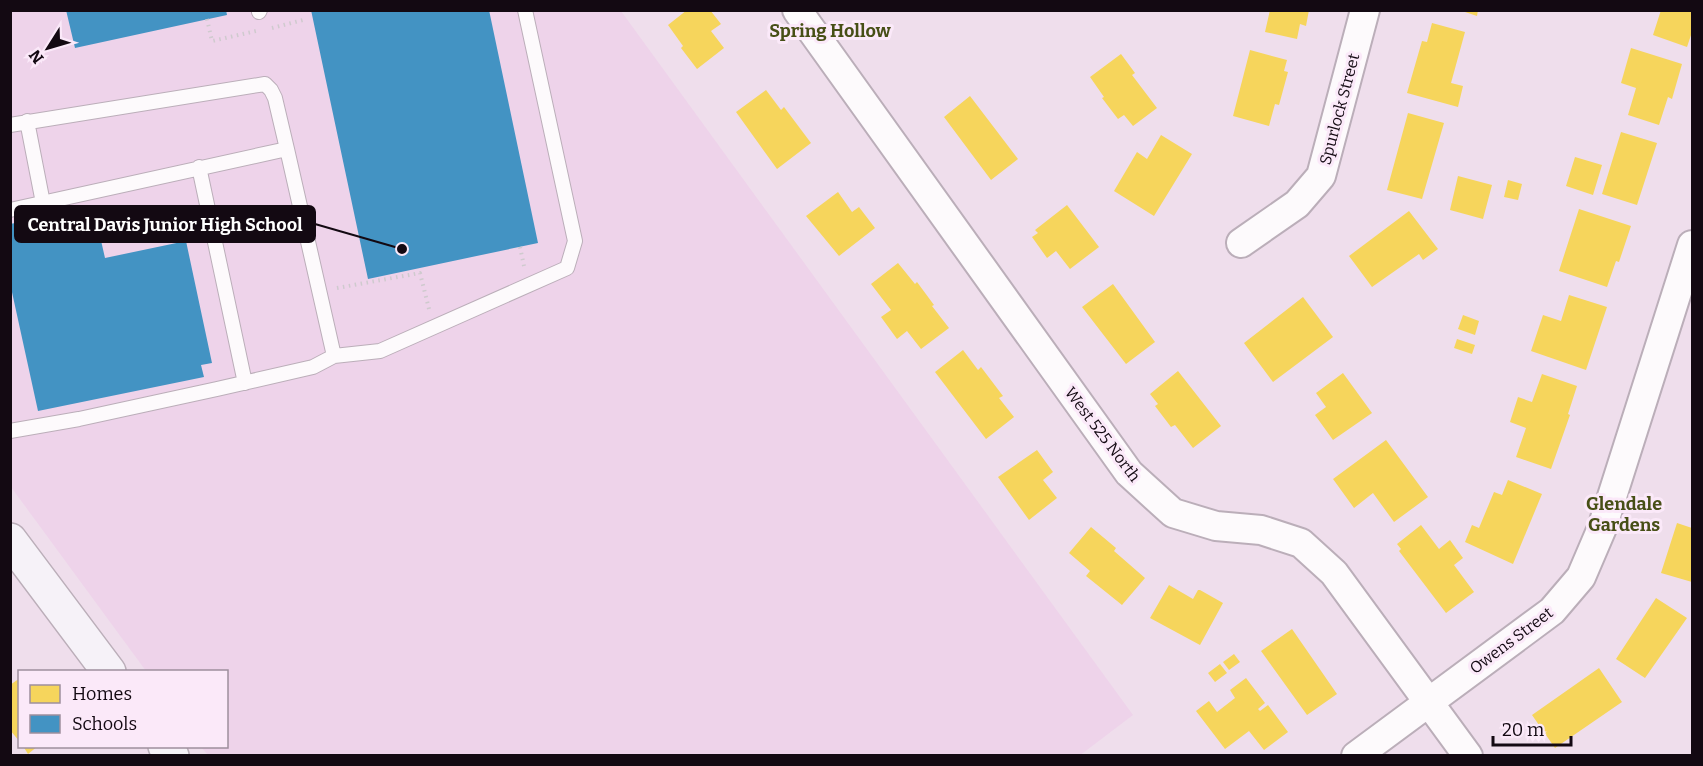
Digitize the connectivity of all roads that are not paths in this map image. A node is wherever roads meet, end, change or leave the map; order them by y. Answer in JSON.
{"nodes":[{"id":1,"x":525,"y":10,"type":"edge"},
{"id":2,"x":1365,"y":10,"type":"edge"},
{"id":3,"x":801,"y":16,"type":"edge"},
{"id":4,"x":27,"y":121,"type":"junction"},
{"id":5,"x":10,"y":125,"type":"edge"},
{"id":6,"x":287,"y":148,"type":"junction"},
{"id":7,"x":199,"y":167,"type":"junction"},
{"id":8,"x":43,"y":203,"type":"junction"},
{"id":9,"x":10,"y":210,"type":"edge"},
{"id":10,"x":1241,"y":243,"type":"dead end"},
{"id":11,"x":1692,"y":245,"type":"edge"},
{"id":12,"x":334,"y":356,"type":"junction"},
{"id":13,"x":245,"y":383,"type":"junction"},
{"id":14,"x":10,"y":431,"type":"edge"},
{"id":15,"x":10,"y":540,"type":"edge"},
{"id":16,"x":108,"y":670,"type":"edge"},
{"id":17,"x":1429,"y":702,"type":"junction"},
{"id":18,"x":1356,"y":756,"type":"edge"},
{"id":19,"x":1468,"y":756,"type":"edge"}],
"edges":[{"from":1,"to":12,"type":"lane"},
{"from":2,"to":10,"type":"street","name":"Spurlock Street"},
{"from":3,"to":17,"type":"street","name":"West 525 North"},
{"from":4,"to":5,"type":"lane"},
{"from":4,"to":6,"type":"lane"},
{"from":4,"to":8,"type":"lane"},
{"from":6,"to":7,"type":"lane"},
{"from":6,"to":12,"type":"lane"},
{"from":7,"to":8,"type":"lane"},
{"from":7,"to":13,"type":"lane"},
{"from":8,"to":9,"type":"lane"},
{"from":11,"to":17,"type":"street","name":"Owens Street"},
{"from":12,"to":13,"type":"lane"},
{"from":13,"to":14,"type":"lane"},
{"from":15,"to":16,"type":"street"},
{"from":17,"to":18,"type":"street","name":"Owens Street"},
{"from":17,"to":19,"type":"street","name":"West 525 North"}]}
